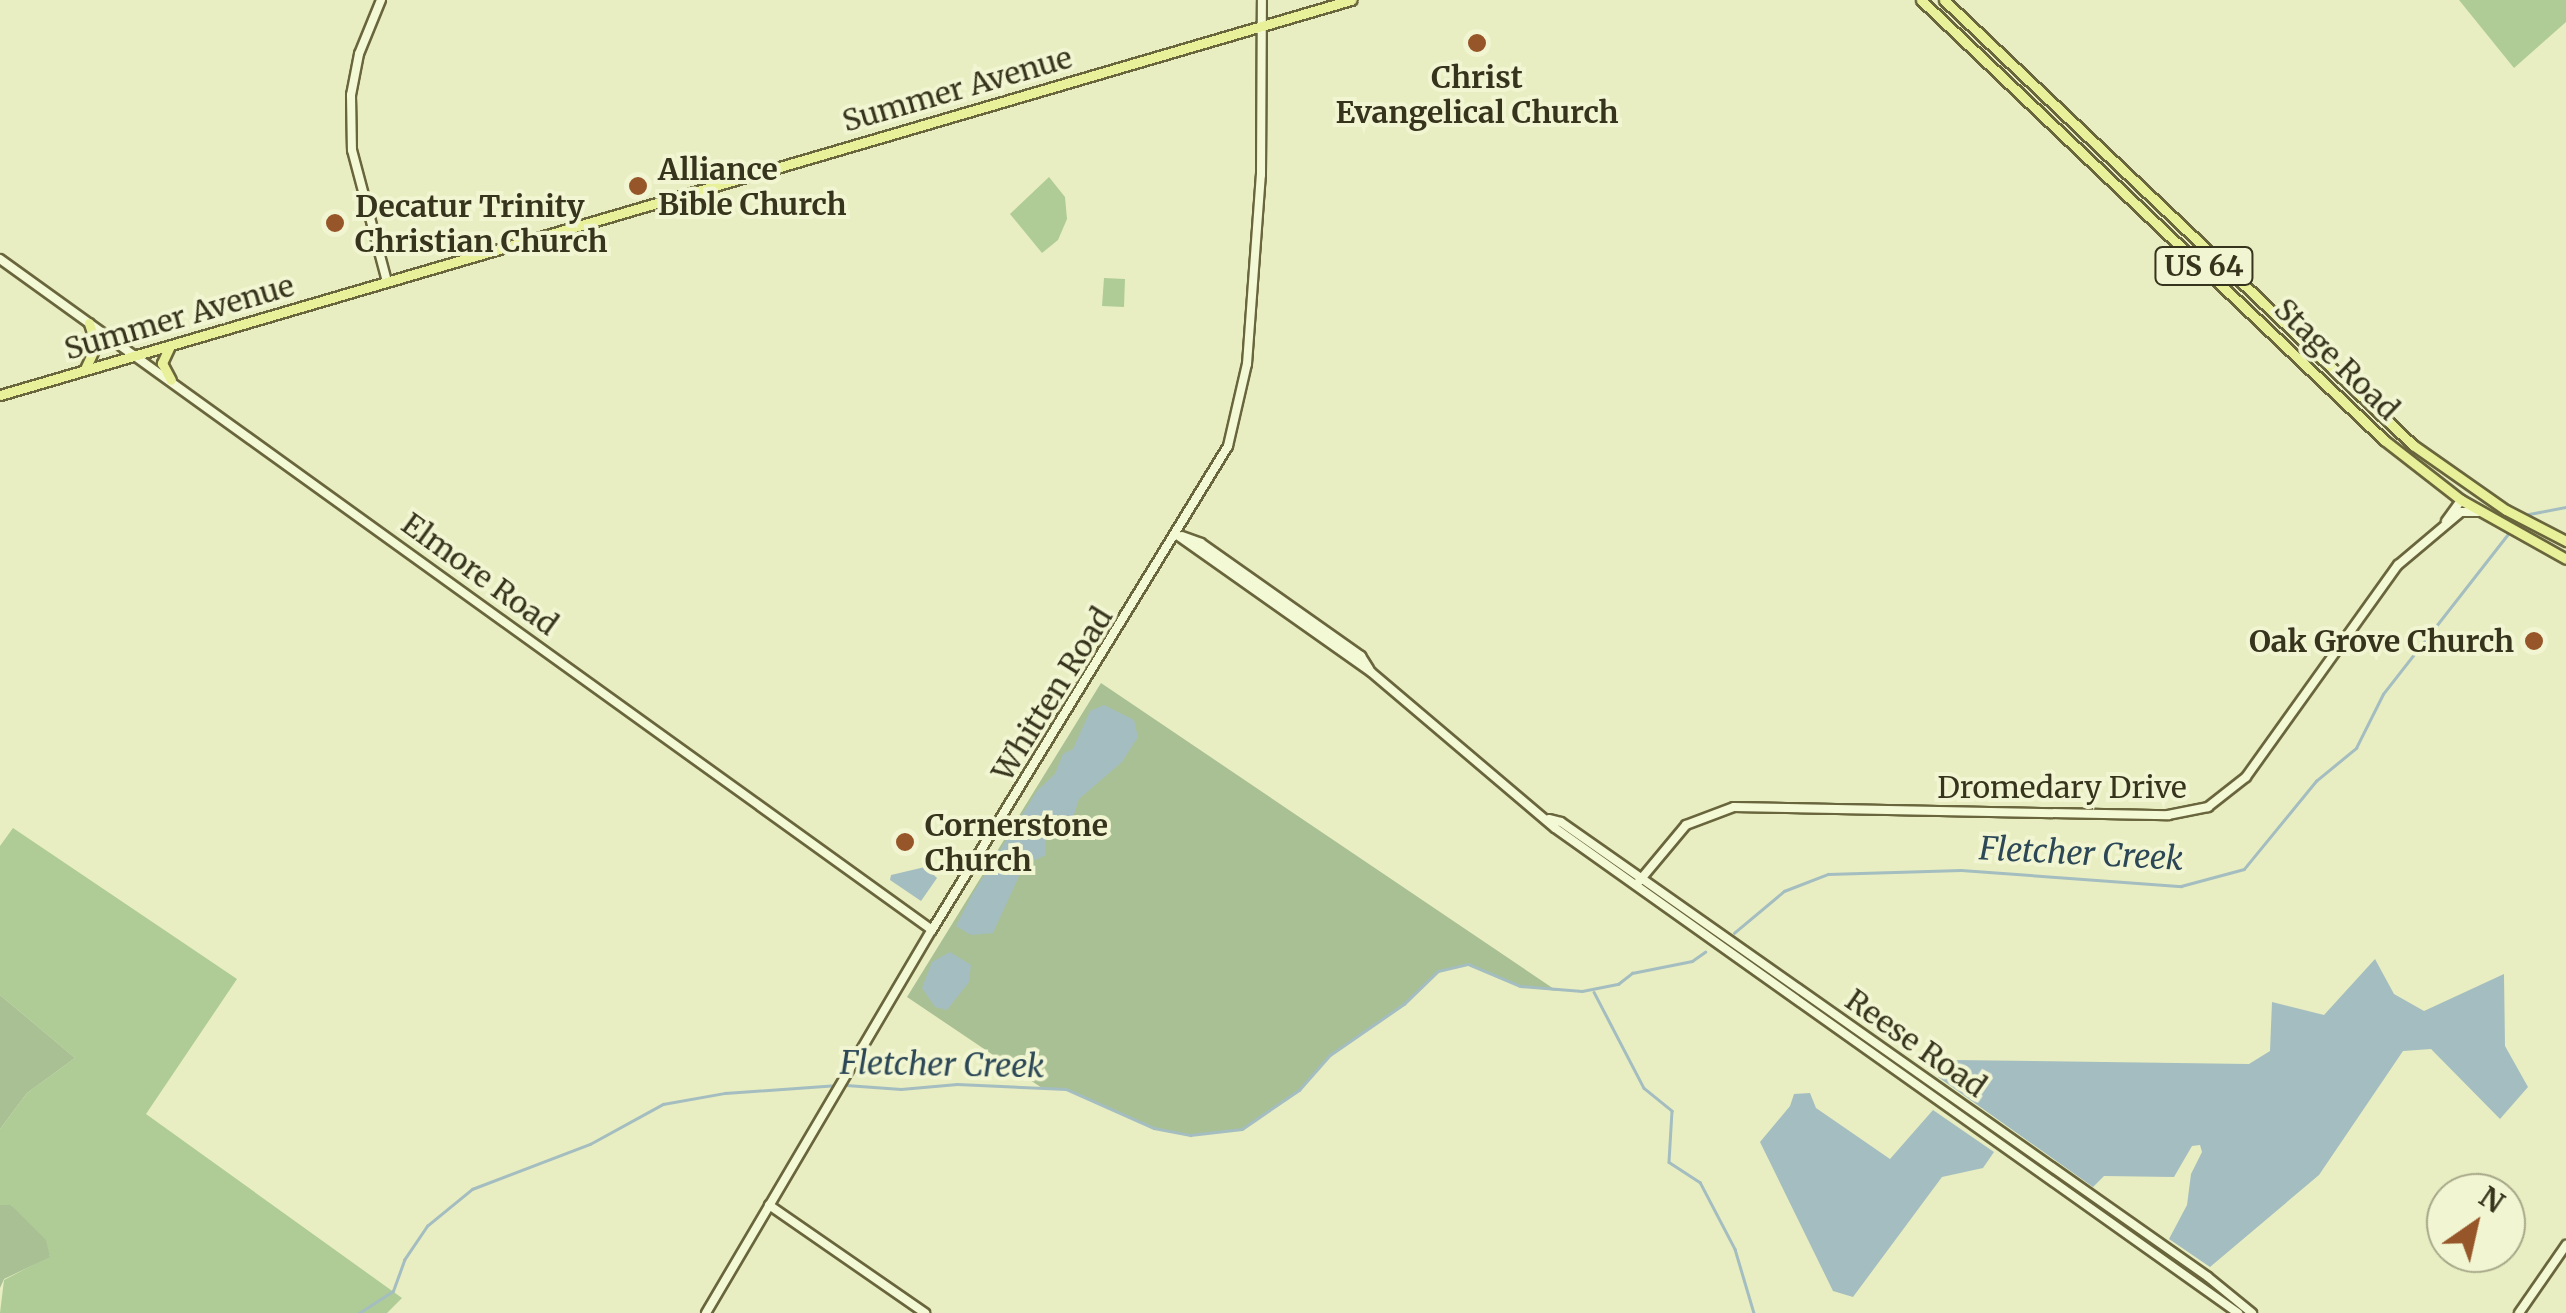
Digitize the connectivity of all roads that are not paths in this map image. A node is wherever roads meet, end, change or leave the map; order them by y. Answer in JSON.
{"nodes":[{"id":1,"x":381,"y":0,"type":"edge"},
{"id":2,"x":1262,"y":0,"type":"edge"},
{"id":3,"x":1352,"y":0,"type":"edge"},
{"id":4,"x":1921,"y":0,"type":"edge"},
{"id":5,"x":1944,"y":0,"type":"edge"},
{"id":6,"x":1263,"y":28,"type":"junction"},
{"id":7,"x":0,"y":258,"type":"edge"},
{"id":8,"x":387,"y":282,"type":"junction"},
{"id":9,"x":89,"y":323,"type":"junction"},
{"id":10,"x":172,"y":346,"type":"junction"},
{"id":11,"x":137,"y":356,"type":"junction"},
{"id":12,"x":85,"y":369,"type":"junction"},
{"id":13,"x":171,"y":380,"type":"junction"},
{"id":14,"x":0,"y":395,"type":"edge"},
{"id":15,"x":2428,"y":476,"type":"junction"},
{"id":16,"x":2472,"y":489,"type":"junction"},
{"id":17,"x":2461,"y":500,"type":"junction"},
{"id":18,"x":2504,"y":509,"type":"junction"},
{"id":19,"x":2480,"y":512,"type":"junction"},
{"id":20,"x":2445,"y":526,"type":"junction"},
{"id":21,"x":1177,"y":535,"type":"junction"},
{"id":22,"x":2566,"y":541,"type":"edge"},
{"id":23,"x":2566,"y":559,"type":"edge"},
{"id":24,"x":1639,"y":881,"type":"junction"},
{"id":25,"x":932,"y":930,"type":"junction"},
{"id":26,"x":769,"y":1205,"type":"junction"},
{"id":27,"x":2566,"y":1245,"type":"edge"},
{"id":28,"x":706,"y":1313,"type":"edge"},
{"id":29,"x":925,"y":1313,"type":"edge"},
{"id":30,"x":2238,"y":1313,"type":"edge"},
{"id":31,"x":2252,"y":1313,"type":"edge"},
{"id":32,"x":2519,"y":1313,"type":"edge"}],
"edges":[{"from":1,"to":8,"type":"main road"},
{"from":2,"to":6,"type":"main road","name":"Whitten Road"},
{"from":3,"to":6,"type":"main road","name":"Summer Avenue"},
{"from":4,"to":15,"type":"main road","name":"Stage Road","number":"US 64"},
{"from":5,"to":16,"type":"main road","name":"Stage Road","number":"US 64"},
{"from":6,"to":8,"type":"main road","name":"Summer Avenue"},
{"from":6,"to":21,"type":"main road","name":"Whitten Road"},
{"from":7,"to":9,"type":"main road","name":"Elmore Road"},
{"from":8,"to":10,"type":"main road","name":"Summer Avenue"},
{"from":9,"to":11,"type":"main road","name":"Elmore Road"},
{"from":9,"to":12,"type":"main road"},
{"from":10,"to":11,"type":"main road","name":"Summer Avenue"},
{"from":10,"to":13,"type":"main road"},
{"from":11,"to":12,"type":"main road","name":"Summer Avenue"},
{"from":11,"to":13,"type":"main road","name":"Elmore Road"},
{"from":12,"to":14,"type":"main road","name":"Summer Avenue"},
{"from":13,"to":25,"type":"main road","name":"Elmore Road"},
{"from":15,"to":16,"type":"main road"},
{"from":15,"to":17,"type":"main road","name":"Stage Road","number":"US 64"},
{"from":16,"to":18,"type":"main road","name":"Stage Road","number":"US 64"},
{"from":17,"to":18,"type":"main road"},
{"from":17,"to":19,"type":"main road","name":"Stage Road","number":"US 64"},
{"from":17,"to":20,"type":"main road","name":"Dromedary Drive"},
{"from":18,"to":22,"type":"main road","name":"Stage Road","number":"US 64"},
{"from":19,"to":20,"type":"main road","name":"Dromedary Drive"},
{"from":19,"to":23,"type":"main road","name":"Stage Road","number":"US 64"},
{"from":20,"to":24,"type":"main road","name":"Dromedary Drive"},
{"from":21,"to":24,"type":"main road","name":"Reese Road"},
{"from":21,"to":25,"type":"main road","name":"Whitten Road"},
{"from":24,"to":30,"type":"main road","name":"Reese Road"},
{"from":24,"to":31,"type":"main road","name":"Reese Road"},
{"from":25,"to":26,"type":"main road","name":"Whitten Road"},
{"from":26,"to":28,"type":"main road","name":"Whitten Road"},
{"from":26,"to":29,"type":"main road"},
{"from":27,"to":32,"type":"main road"}]}
